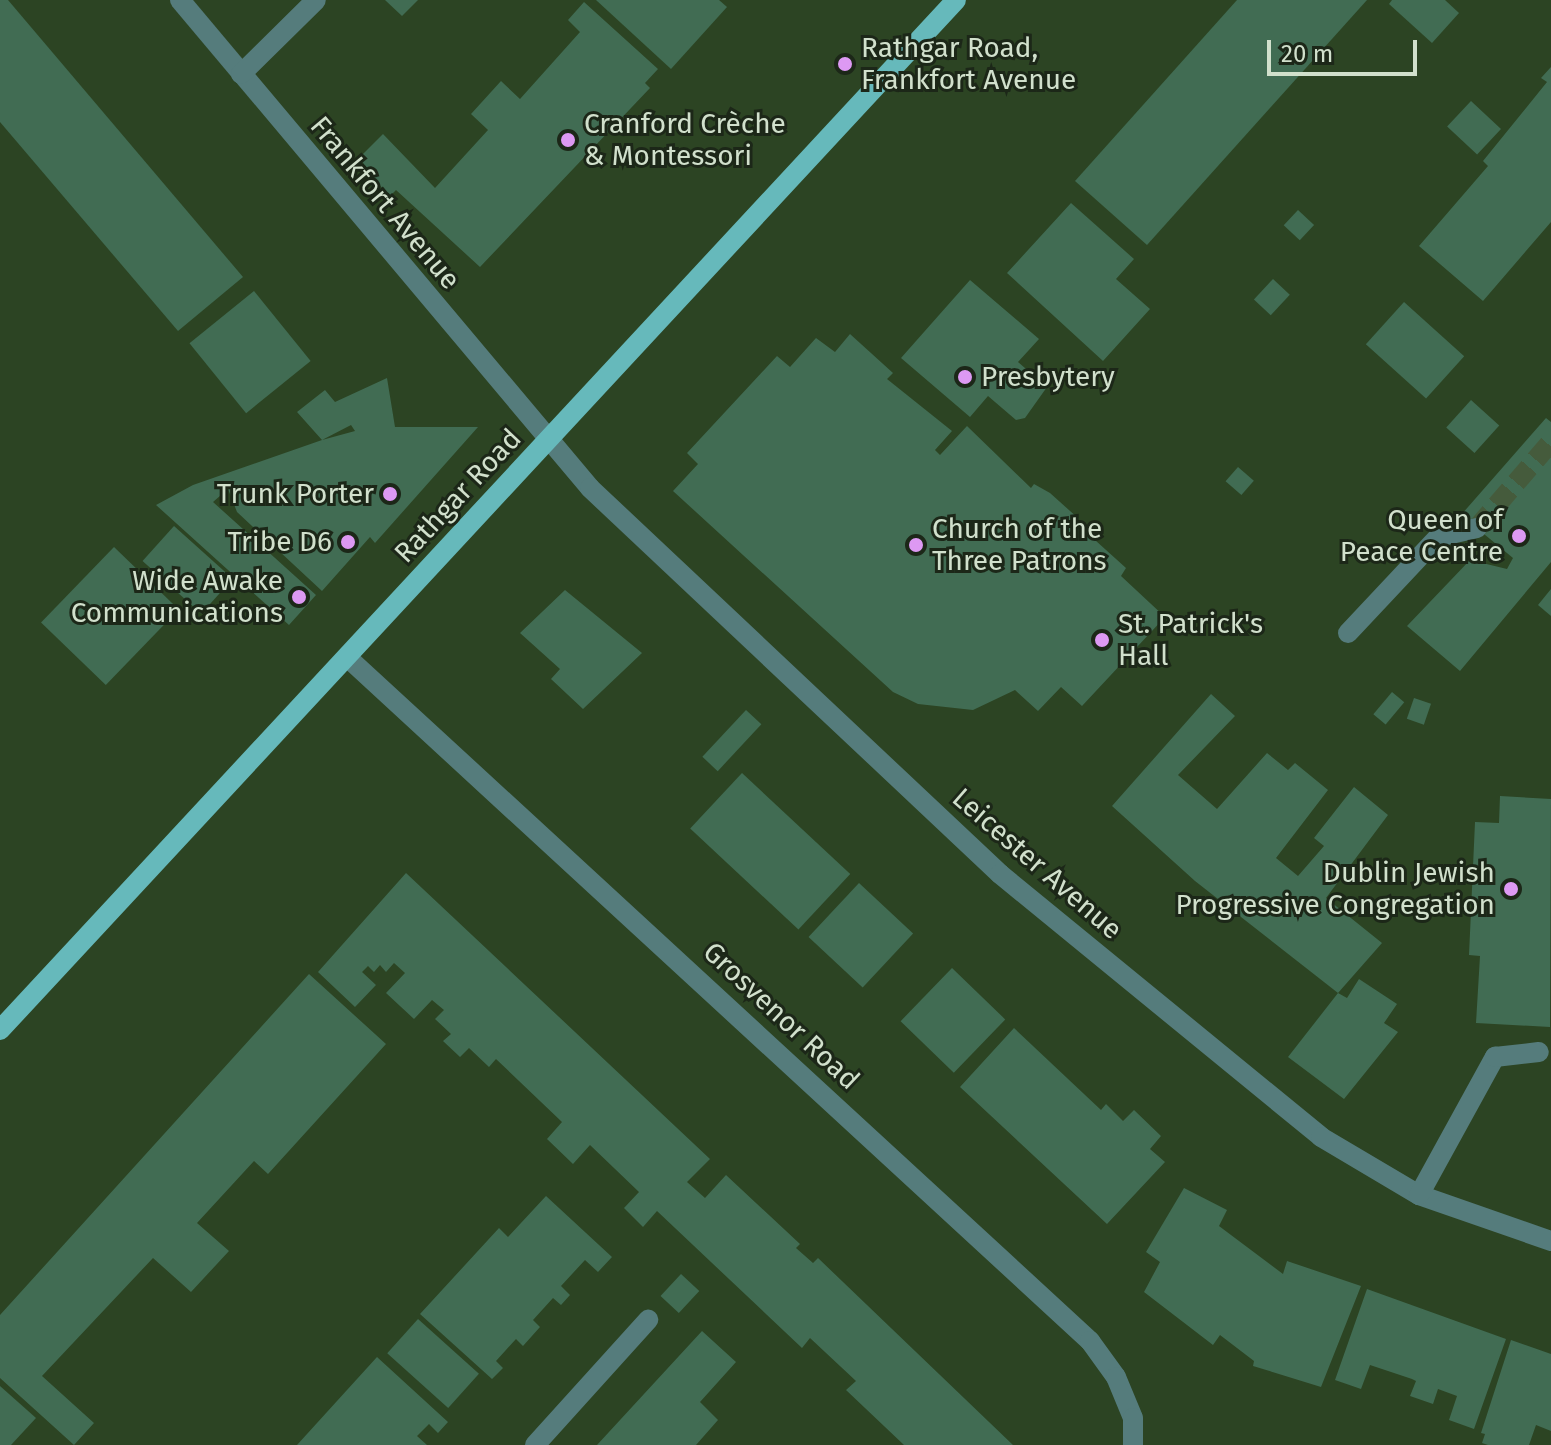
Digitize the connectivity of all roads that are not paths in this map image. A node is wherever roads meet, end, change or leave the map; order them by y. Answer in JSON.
{"nodes":[{"id":1,"x":180,"y":0,"type":"edge"},
{"id":2,"x":316,"y":0,"type":"edge"},
{"id":3,"x":956,"y":0,"type":"edge"},
{"id":4,"x":241,"y":74,"type":"junction"},
{"id":5,"x":548,"y":441,"type":"junction"},
{"id":6,"x":1477,"y":528,"type":"tunnel mouth"},
{"id":7,"x":1348,"y":633,"type":"dead end"},
{"id":8,"x":347,"y":657,"type":"junction"},
{"id":9,"x":0,"y":1030,"type":"edge"},
{"id":10,"x":1539,"y":1052,"type":"dead end"},
{"id":11,"x":1419,"y":1195,"type":"junction"},
{"id":12,"x":1551,"y":1241,"type":"edge"},
{"id":13,"x":648,"y":1320,"type":"dead end"},
{"id":14,"x":535,"y":1445,"type":"edge"},
{"id":15,"x":1133,"y":1445,"type":"edge"}],
"edges":[{"from":1,"to":4,"type":"street","name":"Frankfort Avenue"},
{"from":2,"to":4,"type":"street"},
{"from":3,"to":5,"type":"main road","name":"Rathgar Road"},
{"from":4,"to":5,"type":"street","name":"Frankfort Avenue"},
{"from":5,"to":8,"type":"main road","name":"Rathgar Road"},
{"from":5,"to":11,"type":"street","name":"Leicester Avenue"},
{"from":6,"to":7,"type":"street"},
{"from":8,"to":9,"type":"main road","name":"Rathgar Road"},
{"from":8,"to":15,"type":"street","name":"Grosvenor Road"},
{"from":10,"to":11,"type":"street"},
{"from":11,"to":12,"type":"street","name":"Leicester Avenue"},
{"from":13,"to":14,"type":"street"}]}
